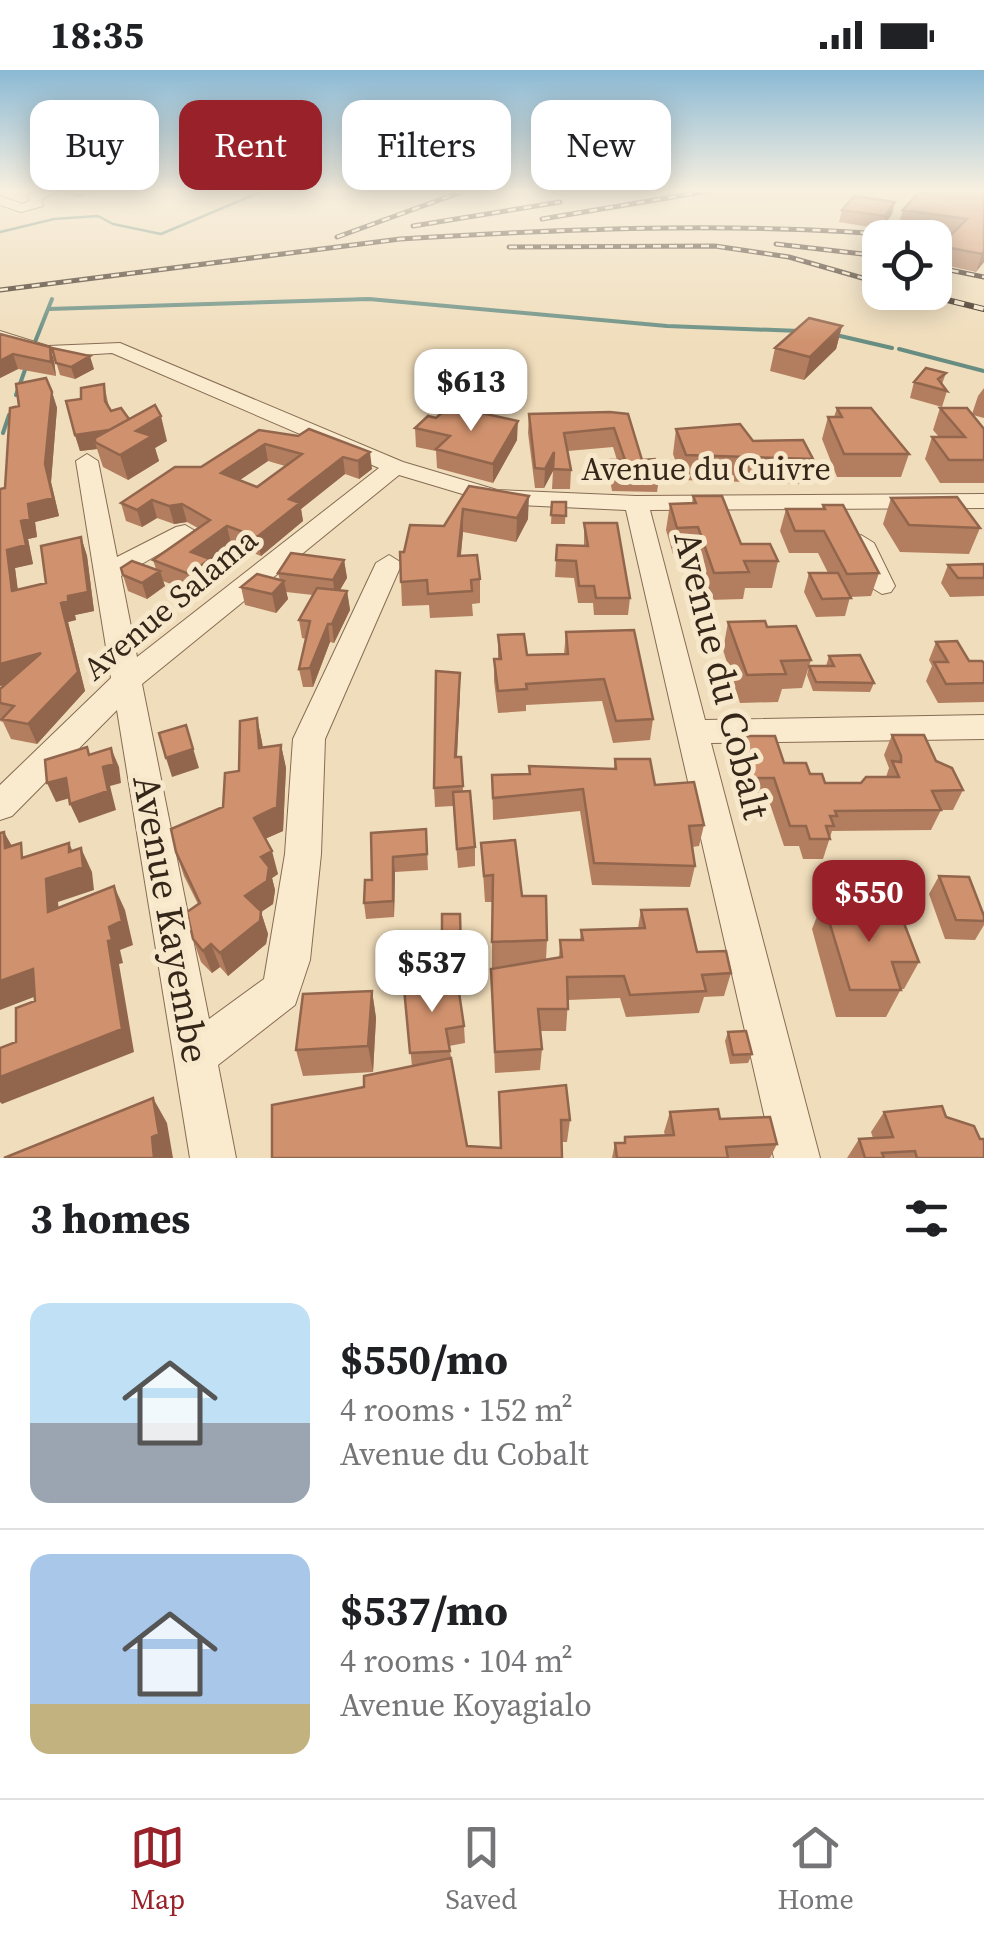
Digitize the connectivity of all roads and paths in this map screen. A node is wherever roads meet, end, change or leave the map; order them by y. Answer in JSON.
{"nodes":[{"id":1,"x":0,"y":336,"type":"edge"},
{"id":2,"x":87,"y":460,"type":"dead end"},
{"id":3,"x":394,"y":467,"type":"junction"},
{"id":4,"x":984,"y":501,"type":"edge"},
{"id":5,"x":841,"y":502,"type":"junction"},
{"id":6,"x":636,"y":503,"type":"junction"},
{"id":7,"x":185,"y":532,"type":"edge"},
{"id":8,"x":389,"y":563,"type":"dead end"},
{"id":9,"x":108,"y":572,"type":"junction"},
{"id":10,"x":882,"y":586,"type":"edge"},
{"id":11,"x":128,"y":680,"type":"junction"},
{"id":12,"x":984,"y":728,"type":"edge"},
{"id":13,"x":693,"y":732,"type":"junction"},
{"id":14,"x":0,"y":806,"type":"edge"},
{"id":15,"x":196,"y":1055,"type":"junction"},
{"id":16,"x":213,"y":1158,"type":"edge"},
{"id":17,"x":797,"y":1158,"type":"edge"}],
"edges":[{"from":1,"to":3,"type":"street","name":"Avenue du Cuivre"},
{"from":2,"to":9,"type":"street","name":"Avenue Kayembe"},
{"from":3,"to":6,"type":"street","name":"Avenue du Cuivre"},
{"from":3,"to":11,"type":"street","name":"Avenue Salama"},
{"from":4,"to":5,"type":"street","name":"Avenue du Cuivre"},
{"from":5,"to":6,"type":"street","name":"Avenue du Cuivre"},
{"from":5,"to":10,"type":"street"},
{"from":6,"to":13,"type":"street","name":"Avenue du Cobalt"},
{"from":7,"to":9,"type":"street"},
{"from":8,"to":15,"type":"street"},
{"from":9,"to":11,"type":"street","name":"Avenue Kayembe"},
{"from":11,"to":14,"type":"street","name":"Avenue Salama"},
{"from":11,"to":15,"type":"street","name":"Avenue Kayembe"},
{"from":12,"to":13,"type":"street"},
{"from":13,"to":17,"type":"street","name":"Avenue du Cobalt"},
{"from":15,"to":16,"type":"street","name":"Avenue Kayembe"}]}
